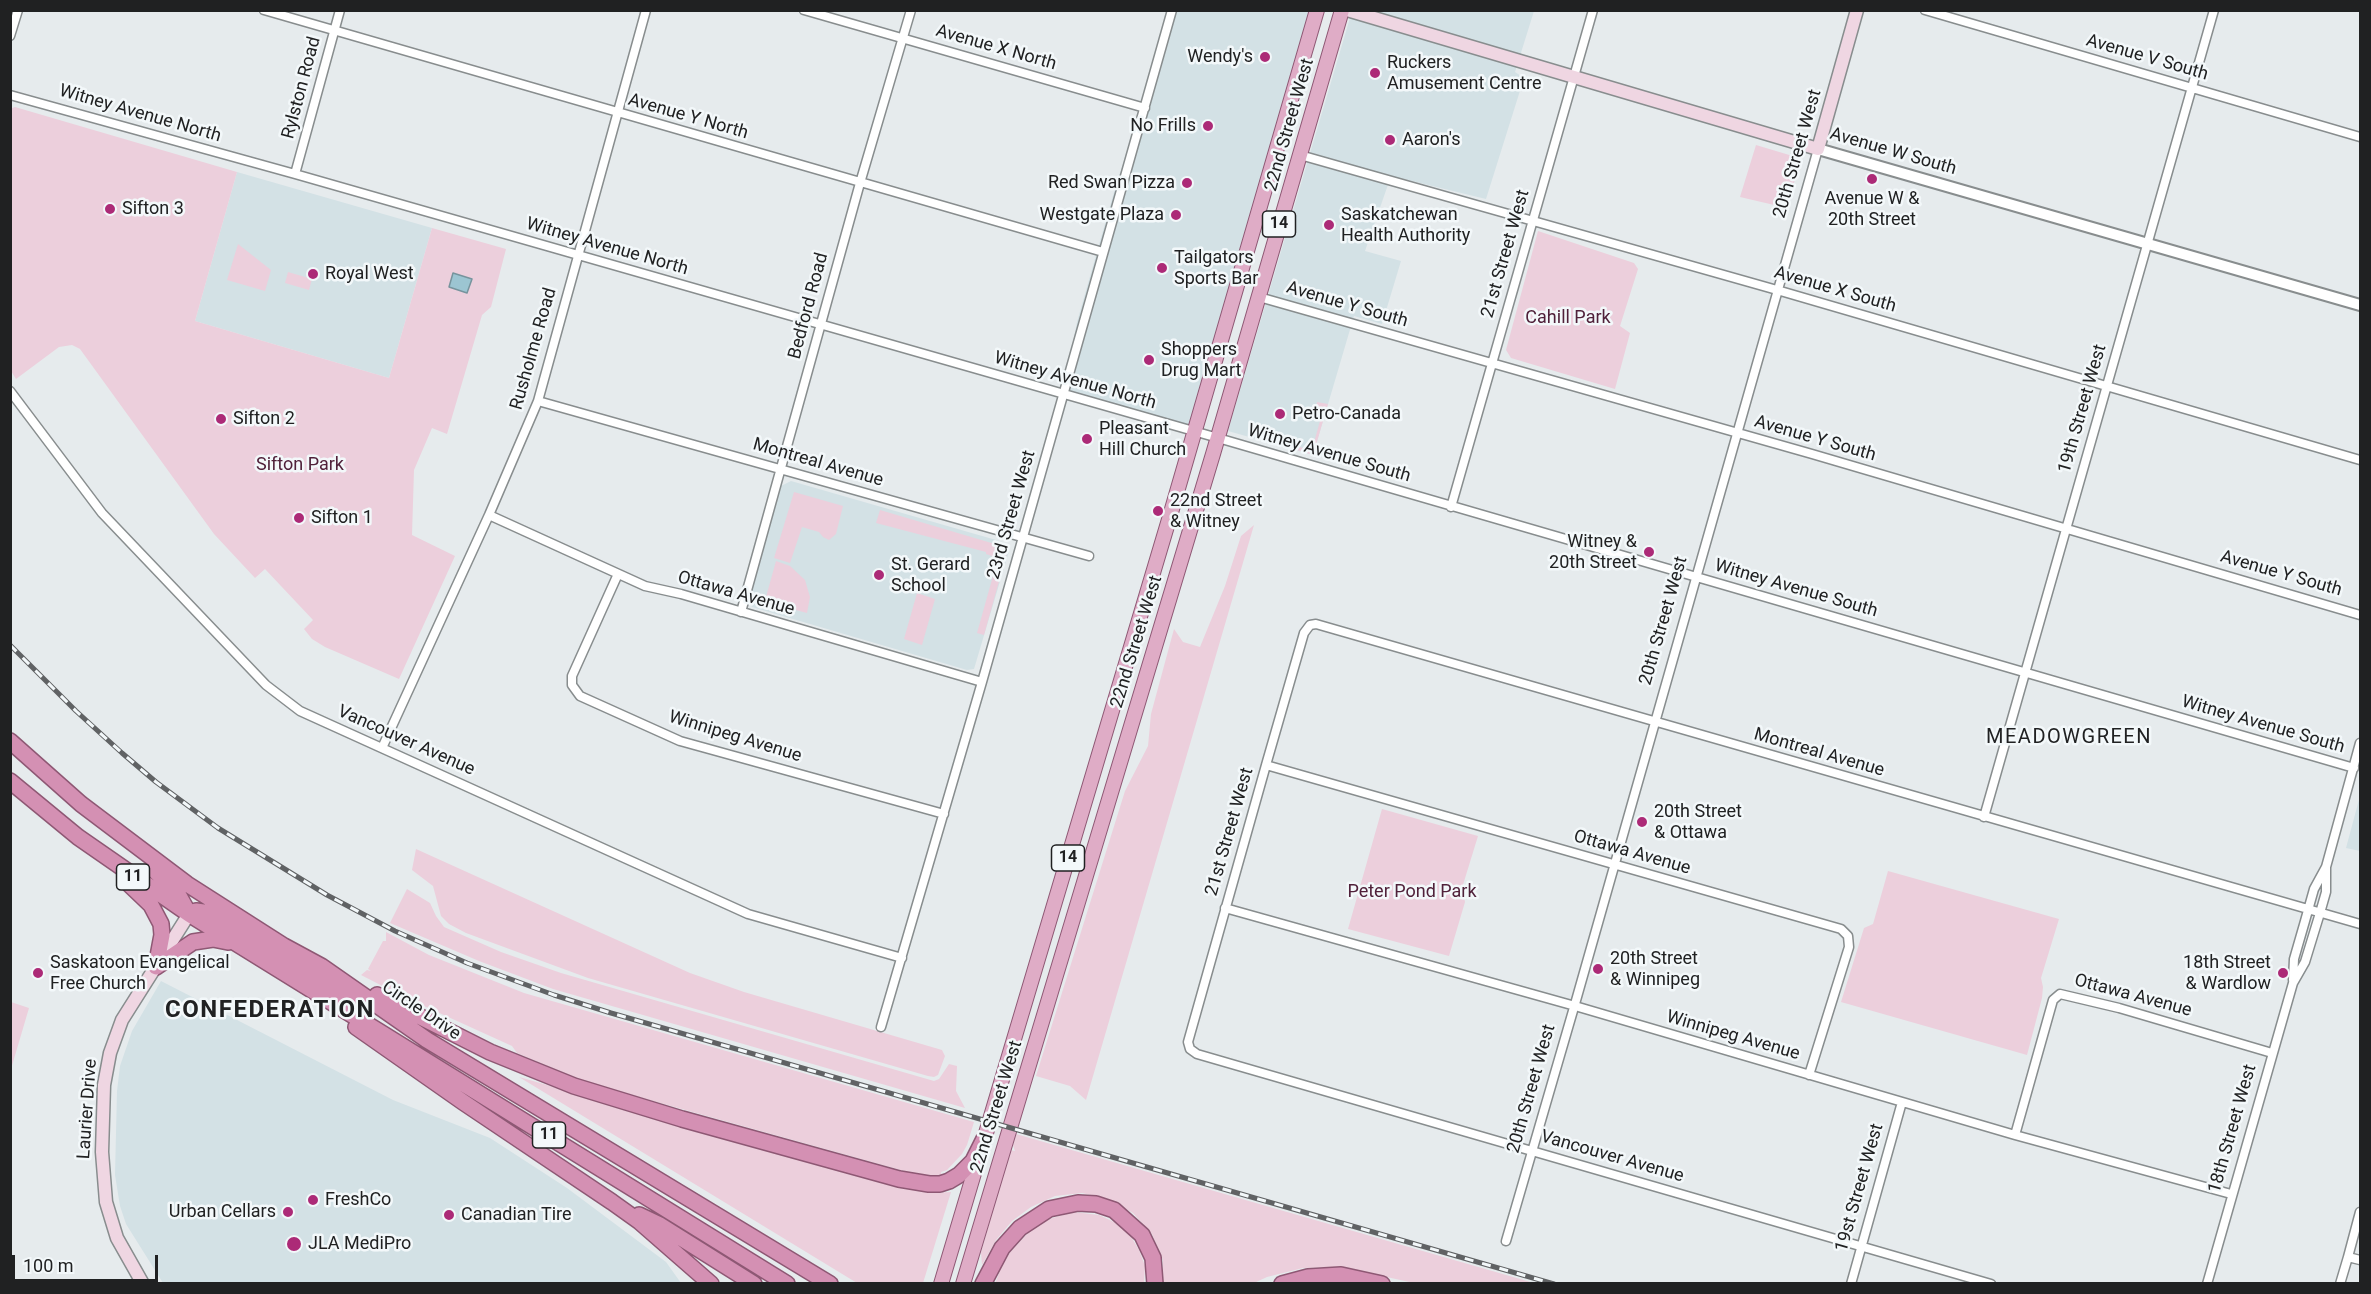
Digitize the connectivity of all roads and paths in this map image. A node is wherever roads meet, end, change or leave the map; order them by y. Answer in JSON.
{"nodes":[{"id":1,"x":18,"y":10,"type":"edge"},
{"id":2,"x":264,"y":10,"type":"edge"},
{"id":3,"x":340,"y":10,"type":"edge"},
{"id":4,"x":646,"y":10,"type":"edge"},
{"id":5,"x":804,"y":10,"type":"edge"},
{"id":6,"x":911,"y":10,"type":"edge"},
{"id":7,"x":1172,"y":10,"type":"edge"},
{"id":8,"x":1317,"y":10,"type":"edge"},
{"id":9,"x":1342,"y":10,"type":"edge"},
{"id":10,"x":1347,"y":10,"type":"edge"},
{"id":11,"x":1593,"y":10,"type":"edge"},
{"id":12,"x":1857,"y":10,"type":"edge"},
{"id":13,"x":1925,"y":10,"type":"edge"},
{"id":14,"x":2214,"y":10,"type":"edge"},
{"id":15,"x":334,"y":30,"type":"junction"},
{"id":16,"x":10,"y":36,"type":"edge"},
{"id":17,"x":903,"y":39,"type":"junction"},
{"id":18,"x":1575,"y":77,"type":"junction"},
{"id":19,"x":2191,"y":89,"type":"junction"},
{"id":20,"x":10,"y":95,"type":"edge"},
{"id":21,"x":1145,"y":108,"type":"junction"},
{"id":22,"x":616,"y":113,"type":"junction"},
{"id":23,"x":2361,"y":137,"type":"edge"},
{"id":24,"x":1818,"y":149,"type":"junction"},
{"id":25,"x":1300,"y":155,"type":"junction"},
{"id":26,"x":295,"y":174,"type":"junction"},
{"id":27,"x":860,"y":183,"type":"junction"},
{"id":28,"x":1533,"y":221,"type":"junction"},
{"id":29,"x":2148,"y":243,"type":"junction"},
{"id":30,"x":1103,"y":252,"type":"junction"},
{"id":31,"x":578,"y":255,"type":"junction"},
{"id":32,"x":1777,"y":290,"type":"junction"},
{"id":33,"x":1259,"y":297,"type":"junction"},
{"id":34,"x":2361,"y":305,"type":"edge"},
{"id":35,"x":821,"y":326,"type":"junction"},
{"id":36,"x":1491,"y":364,"type":"junction"},
{"id":37,"x":2107,"y":385,"type":"junction"},
{"id":38,"x":10,"y":391,"type":"edge"},
{"id":39,"x":1063,"y":395,"type":"junction"},
{"id":40,"x":538,"y":401,"type":"junction"},
{"id":41,"x":1195,"y":432,"type":"junction"},
{"id":42,"x":1736,"y":434,"type":"junction"},
{"id":43,"x":1218,"y":438,"type":"junction"},
{"id":44,"x":2361,"y":460,"type":"edge"},
{"id":45,"x":779,"y":470,"type":"junction"},
{"id":46,"x":1451,"y":507,"type":"junction"},
{"id":47,"x":489,"y":516,"type":"junction"},
{"id":48,"x":2066,"y":529,"type":"junction"},
{"id":49,"x":1023,"y":537,"type":"junction"},
{"id":50,"x":1089,"y":556,"type":"dead end"},
{"id":51,"x":618,"y":574,"type":"junction"},
{"id":52,"x":1695,"y":578,"type":"junction"},
{"id":53,"x":741,"y":612,"type":"junction"},
{"id":54,"x":2361,"y":615,"type":"edge"},
{"id":55,"x":1310,"y":625,"type":"joint"},
{"id":56,"x":2025,"y":673,"type":"junction"},
{"id":57,"x":982,"y":682,"type":"junction"},
{"id":58,"x":1654,"y":722,"type":"junction"},
{"id":59,"x":10,"y":741,"type":"edge"},
{"id":60,"x":2361,"y":743,"type":"edge"},
{"id":61,"x":382,"y":748,"type":"junction"},
{"id":62,"x":1266,"y":765,"type":"junction"},
{"id":63,"x":2354,"y":768,"type":"junction"},
{"id":64,"x":10,"y":781,"type":"edge"},
{"id":65,"x":944,"y":814,"type":"junction"},
{"id":66,"x":1984,"y":817,"type":"junction"},
{"id":67,"x":111,"y":829,"type":"junction"},
{"id":68,"x":78,"y":837,"type":"junction"},
{"id":69,"x":1614,"y":865,"type":"junction"},
{"id":70,"x":2326,"y":867,"type":"junction"},
{"id":71,"x":1225,"y":909,"type":"junction"},
{"id":72,"x":2309,"y":909,"type":"junction"},
{"id":73,"x":2320,"y":913,"type":"junction"},
{"id":74,"x":189,"y":914,"type":"junction"},
{"id":75,"x":2361,"y":924,"type":"edge"},
{"id":76,"x":246,"y":950,"type":"junction"},
{"id":77,"x":902,"y":958,"type":"junction"},
{"id":78,"x":321,"y":966,"type":"junction"},
{"id":79,"x":156,"y":967,"type":"junction"},
{"id":80,"x":2293,"y":983,"type":"junction"},
{"id":81,"x":310,"y":989,"type":"junction"},
{"id":82,"x":1575,"y":1006,"type":"junction"},
{"id":83,"x":881,"y":1027,"type":"dead end"},
{"id":84,"x":427,"y":1040,"type":"junction"},
{"id":85,"x":1190,"y":1049,"type":"joint"},
{"id":86,"x":2272,"y":1053,"type":"junction"},
{"id":87,"x":1809,"y":1075,"type":"junction"},
{"id":88,"x":1902,"y":1101,"type":"junction"},
{"id":89,"x":2015,"y":1135,"type":"junction"},
{"id":90,"x":984,"y":1139,"type":"junction"},
{"id":91,"x":1533,"y":1151,"type":"junction"},
{"id":92,"x":2231,"y":1194,"type":"junction"},
{"id":93,"x":612,"y":1202,"type":"junction"},
{"id":94,"x":2361,"y":1212,"type":"edge"},
{"id":95,"x":1506,"y":1241,"type":"dead end"},
{"id":96,"x":1861,"y":1246,"type":"junction"},
{"id":97,"x":2348,"y":1257,"type":"junction"},
{"id":98,"x":2361,"y":1260,"type":"edge"},
{"id":99,"x":143,"y":1284,"type":"edge"},
{"id":100,"x":711,"y":1284,"type":"edge"},
{"id":101,"x":754,"y":1284,"type":"edge"},
{"id":102,"x":787,"y":1284,"type":"edge"},
{"id":103,"x":830,"y":1284,"type":"edge"},
{"id":104,"x":942,"y":1284,"type":"edge"},
{"id":105,"x":963,"y":1284,"type":"edge"},
{"id":106,"x":983,"y":1284,"type":"edge"},
{"id":107,"x":1155,"y":1284,"type":"edge"},
{"id":108,"x":1282,"y":1284,"type":"edge"},
{"id":109,"x":1382,"y":1284,"type":"edge"},
{"id":110,"x":1851,"y":1284,"type":"edge"},
{"id":111,"x":1991,"y":1284,"type":"edge"},
{"id":112,"x":2207,"y":1284,"type":"edge"},
{"id":113,"x":2340,"y":1284,"type":"edge"}],
"edges":[{"from":1,"to":16,"type":"street"},
{"from":2,"to":15,"type":"street","name":"Avenue Y North"},
{"from":3,"to":15,"type":"street","name":"Rylston Road"},
{"from":4,"to":22,"type":"street","name":"Rusholme Road"},
{"from":5,"to":17,"type":"street","name":"Avenue X North"},
{"from":6,"to":17,"type":"street","name":"Bedford Road"},
{"from":7,"to":21,"type":"street","name":"23rd Street West"},
{"from":8,"to":41,"type":"main road","name":"22nd Street West","number":"14"},
{"from":9,"to":25,"type":"main road","name":"22nd Street West","number":"14"},
{"from":10,"to":18,"type":"main road","name":"Avenue W South"},
{"from":11,"to":18,"type":"street","name":"21st Street West"},
{"from":12,"to":24,"type":"main road","name":"20th Street West"},
{"from":13,"to":19,"type":"street","name":"Avenue V South"},
{"from":14,"to":19,"type":"street","name":"19th Street West"},
{"from":15,"to":22,"type":"street","name":"Avenue Y North"},
{"from":15,"to":26,"type":"street","name":"Rylston Road"},
{"from":17,"to":21,"type":"street","name":"Avenue X North"},
{"from":17,"to":27,"type":"street","name":"Bedford Road"},
{"from":18,"to":24,"type":"main road","name":"Avenue W South"},
{"from":18,"to":28,"type":"street","name":"21st Street West"},
{"from":19,"to":23,"type":"street","name":"Avenue V South"},
{"from":19,"to":29,"type":"street","name":"19th Street West"},
{"from":20,"to":26,"type":"street","name":"Witney Avenue North"},
{"from":21,"to":30,"type":"street","name":"23rd Street West"},
{"from":22,"to":27,"type":"street","name":"Avenue Y North"},
{"from":22,"to":31,"type":"street","name":"Rusholme Road"},
{"from":24,"to":29,"type":"street","name":"Avenue W South"},
{"from":24,"to":32,"type":"street","name":"20th Street West"},
{"from":25,"to":28,"type":"street","name":"Avenue X South"},
{"from":25,"to":33,"type":"main road","name":"22nd Street West","number":"14"},
{"from":26,"to":31,"type":"street","name":"Witney Avenue North"},
{"from":27,"to":30,"type":"street","name":"Avenue Y North"},
{"from":27,"to":35,"type":"street","name":"Bedford Road"},
{"from":28,"to":32,"type":"street","name":"Avenue X South"},
{"from":28,"to":36,"type":"street","name":"21st Street West"},
{"from":29,"to":34,"type":"street","name":"Avenue W South"},
{"from":29,"to":37,"type":"street","name":"19th Street West"},
{"from":30,"to":39,"type":"street","name":"23rd Street West"},
{"from":31,"to":35,"type":"street","name":"Witney Avenue North"},
{"from":31,"to":40,"type":"street","name":"Rusholme Road"},
{"from":32,"to":37,"type":"street","name":"Avenue X South"},
{"from":32,"to":42,"type":"street","name":"20th Street West"},
{"from":33,"to":36,"type":"street","name":"Avenue Y South"},
{"from":33,"to":43,"type":"main road","name":"22nd Street West","number":"14"},
{"from":35,"to":39,"type":"street","name":"Witney Avenue North"},
{"from":35,"to":45,"type":"street","name":"Bedford Road"},
{"from":36,"to":42,"type":"street","name":"Avenue Y South"},
{"from":36,"to":46,"type":"street","name":"21st Street West"},
{"from":37,"to":44,"type":"street","name":"Avenue X South"},
{"from":37,"to":48,"type":"street","name":"19th Street West"},
{"from":38,"to":61,"type":"street","name":"Vancouver Avenue"},
{"from":39,"to":41,"type":"street","name":"Witney Avenue North"},
{"from":39,"to":49,"type":"street","name":"23rd Street West"},
{"from":40,"to":45,"type":"street","name":"Montreal Avenue"},
{"from":40,"to":47,"type":"street","name":"Rusholme Road"},
{"from":41,"to":43,"type":"street","name":"Witney Avenue South"},
{"from":41,"to":90,"type":"main road","name":"22nd Street West","number":"14"},
{"from":42,"to":48,"type":"street","name":"Avenue Y South"},
{"from":42,"to":52,"type":"street","name":"20th Street West"},
{"from":43,"to":46,"type":"street","name":"Witney Avenue South"},
{"from":43,"to":105,"type":"main road","name":"22nd Street West"},
{"from":45,"to":49,"type":"street","name":"Montreal Avenue"},
{"from":45,"to":53,"type":"street","name":"Bedford Road"},
{"from":46,"to":52,"type":"street","name":"Witney Avenue South"},
{"from":47,"to":51,"type":"street","name":"Ottawa Avenue"},
{"from":47,"to":61,"type":"street","name":"Rusholme Road"},
{"from":48,"to":54,"type":"street","name":"Avenue Y South"},
{"from":48,"to":56,"type":"street","name":"19th Street West"},
{"from":49,"to":50,"type":"street","name":"Montreal Avenue"},
{"from":49,"to":57,"type":"street","name":"23rd Street West"},
{"from":51,"to":53,"type":"street","name":"Ottawa Avenue"},
{"from":51,"to":65,"type":"street","name":"Winnipeg Avenue"},
{"from":52,"to":56,"type":"street","name":"Witney Avenue South"},
{"from":52,"to":58,"type":"street","name":"20th Street West"},
{"from":53,"to":57,"type":"street","name":"Ottawa Avenue"},
{"from":55,"to":58,"type":"street","name":"Montreal Avenue"},
{"from":55,"to":62,"type":"street","name":"21st Street West"},
{"from":56,"to":63,"type":"street","name":"Witney Avenue South"},
{"from":56,"to":66,"type":"street","name":"19th Street West"},
{"from":57,"to":65,"type":"street","name":"23rd Street West"},
{"from":58,"to":66,"type":"street","name":"Montreal Avenue"},
{"from":58,"to":69,"type":"street","name":"20th Street West"},
{"from":59,"to":67,"type":"highway","name":"Circle Drive","number":"11"},
{"from":60,"to":63,"type":"street"},
{"from":61,"to":77,"type":"street","name":"Vancouver Avenue"},
{"from":62,"to":69,"type":"street","name":"Ottawa Avenue"},
{"from":62,"to":71,"type":"street","name":"21st Street West"},
{"from":63,"to":70,"type":"street"},
{"from":64,"to":68,"type":"highway","name":"Circle Drive","number":"11"},
{"from":65,"to":77,"type":"street","name":"23rd Street West"},
{"from":66,"to":72,"type":"street","name":"Montreal Avenue"},
{"from":67,"to":74,"type":"highway"},
{"from":67,"to":78,"type":"highway","name":"Circle Drive","number":"11"},
{"from":68,"to":74,"type":"highway","name":"Circle Drive","number":"11"},
{"from":68,"to":79,"type":"highway"},
{"from":69,"to":82,"type":"street","name":"20th Street West"},
{"from":69,"to":87,"type":"street","name":"Ottawa Avenue"},
{"from":70,"to":72,"type":"street"},
{"from":70,"to":73,"type":"street"},
{"from":71,"to":82,"type":"street","name":"Winnipeg Avenue"},
{"from":71,"to":85,"type":"street","name":"21st Street West"},
{"from":72,"to":73,"type":"street","name":"Montreal Avenue"},
{"from":72,"to":80,"type":"street"},
{"from":73,"to":75,"type":"street","name":"Montreal Avenue"},
{"from":73,"to":80,"type":"street"},
{"from":74,"to":76,"type":"highway","name":"Circle Drive"},
{"from":74,"to":79,"type":"main road","name":"Laurier Drive"},
{"from":74,"to":84,"type":"highway"},
{"from":76,"to":79,"type":"highway"},
{"from":76,"to":81,"type":"highway","name":"Circle Drive"},
{"from":77,"to":83,"type":"street","name":"23rd Street West"},
{"from":78,"to":84,"type":"highway","name":"Circle Drive","number":"11"},
{"from":78,"to":90,"type":"highway"},
{"from":79,"to":99,"type":"main road","name":"Laurier Drive"},
{"from":80,"to":86,"type":"street","name":"18th Street West"},
{"from":81,"to":93,"type":"highway"},
{"from":81,"to":102,"type":"highway","name":"Circle Drive","number":"11"},
{"from":82,"to":87,"type":"street","name":"Winnipeg Avenue"},
{"from":82,"to":91,"type":"street","name":"20th Street West"},
{"from":84,"to":103,"type":"highway","name":"Circle Drive","number":"11"},
{"from":85,"to":91,"type":"street","name":"Vancouver Avenue"},
{"from":86,"to":89,"type":"street","name":"Ottawa Avenue"},
{"from":86,"to":92,"type":"street","name":"18th Street West"},
{"from":87,"to":88,"type":"street","name":"Winnipeg Avenue"},
{"from":88,"to":89,"type":"street","name":"Winnipeg Avenue"},
{"from":88,"to":96,"type":"street","name":"19st Street West"},
{"from":89,"to":92,"type":"street","name":"Winnipeg Avenue"},
{"from":90,"to":104,"type":"main road","name":"22nd Street West","number":"14"},
{"from":91,"to":95,"type":"street","name":"20th Street West"},
{"from":91,"to":96,"type":"street","name":"Vancouver Avenue"},
{"from":92,"to":112,"type":"street","name":"18th Street West"},
{"from":93,"to":100,"type":"highway"},
{"from":93,"to":101,"type":"highway"},
{"from":94,"to":97,"type":"street"},
{"from":96,"to":110,"type":"street","name":"19st Street West"},
{"from":96,"to":111,"type":"street","name":"Vancouver Avenue"},
{"from":97,"to":98,"type":"street"},
{"from":97,"to":113,"type":"street"},
{"from":106,"to":107,"type":"highway"},
{"from":108,"to":109,"type":"highway"}]}
